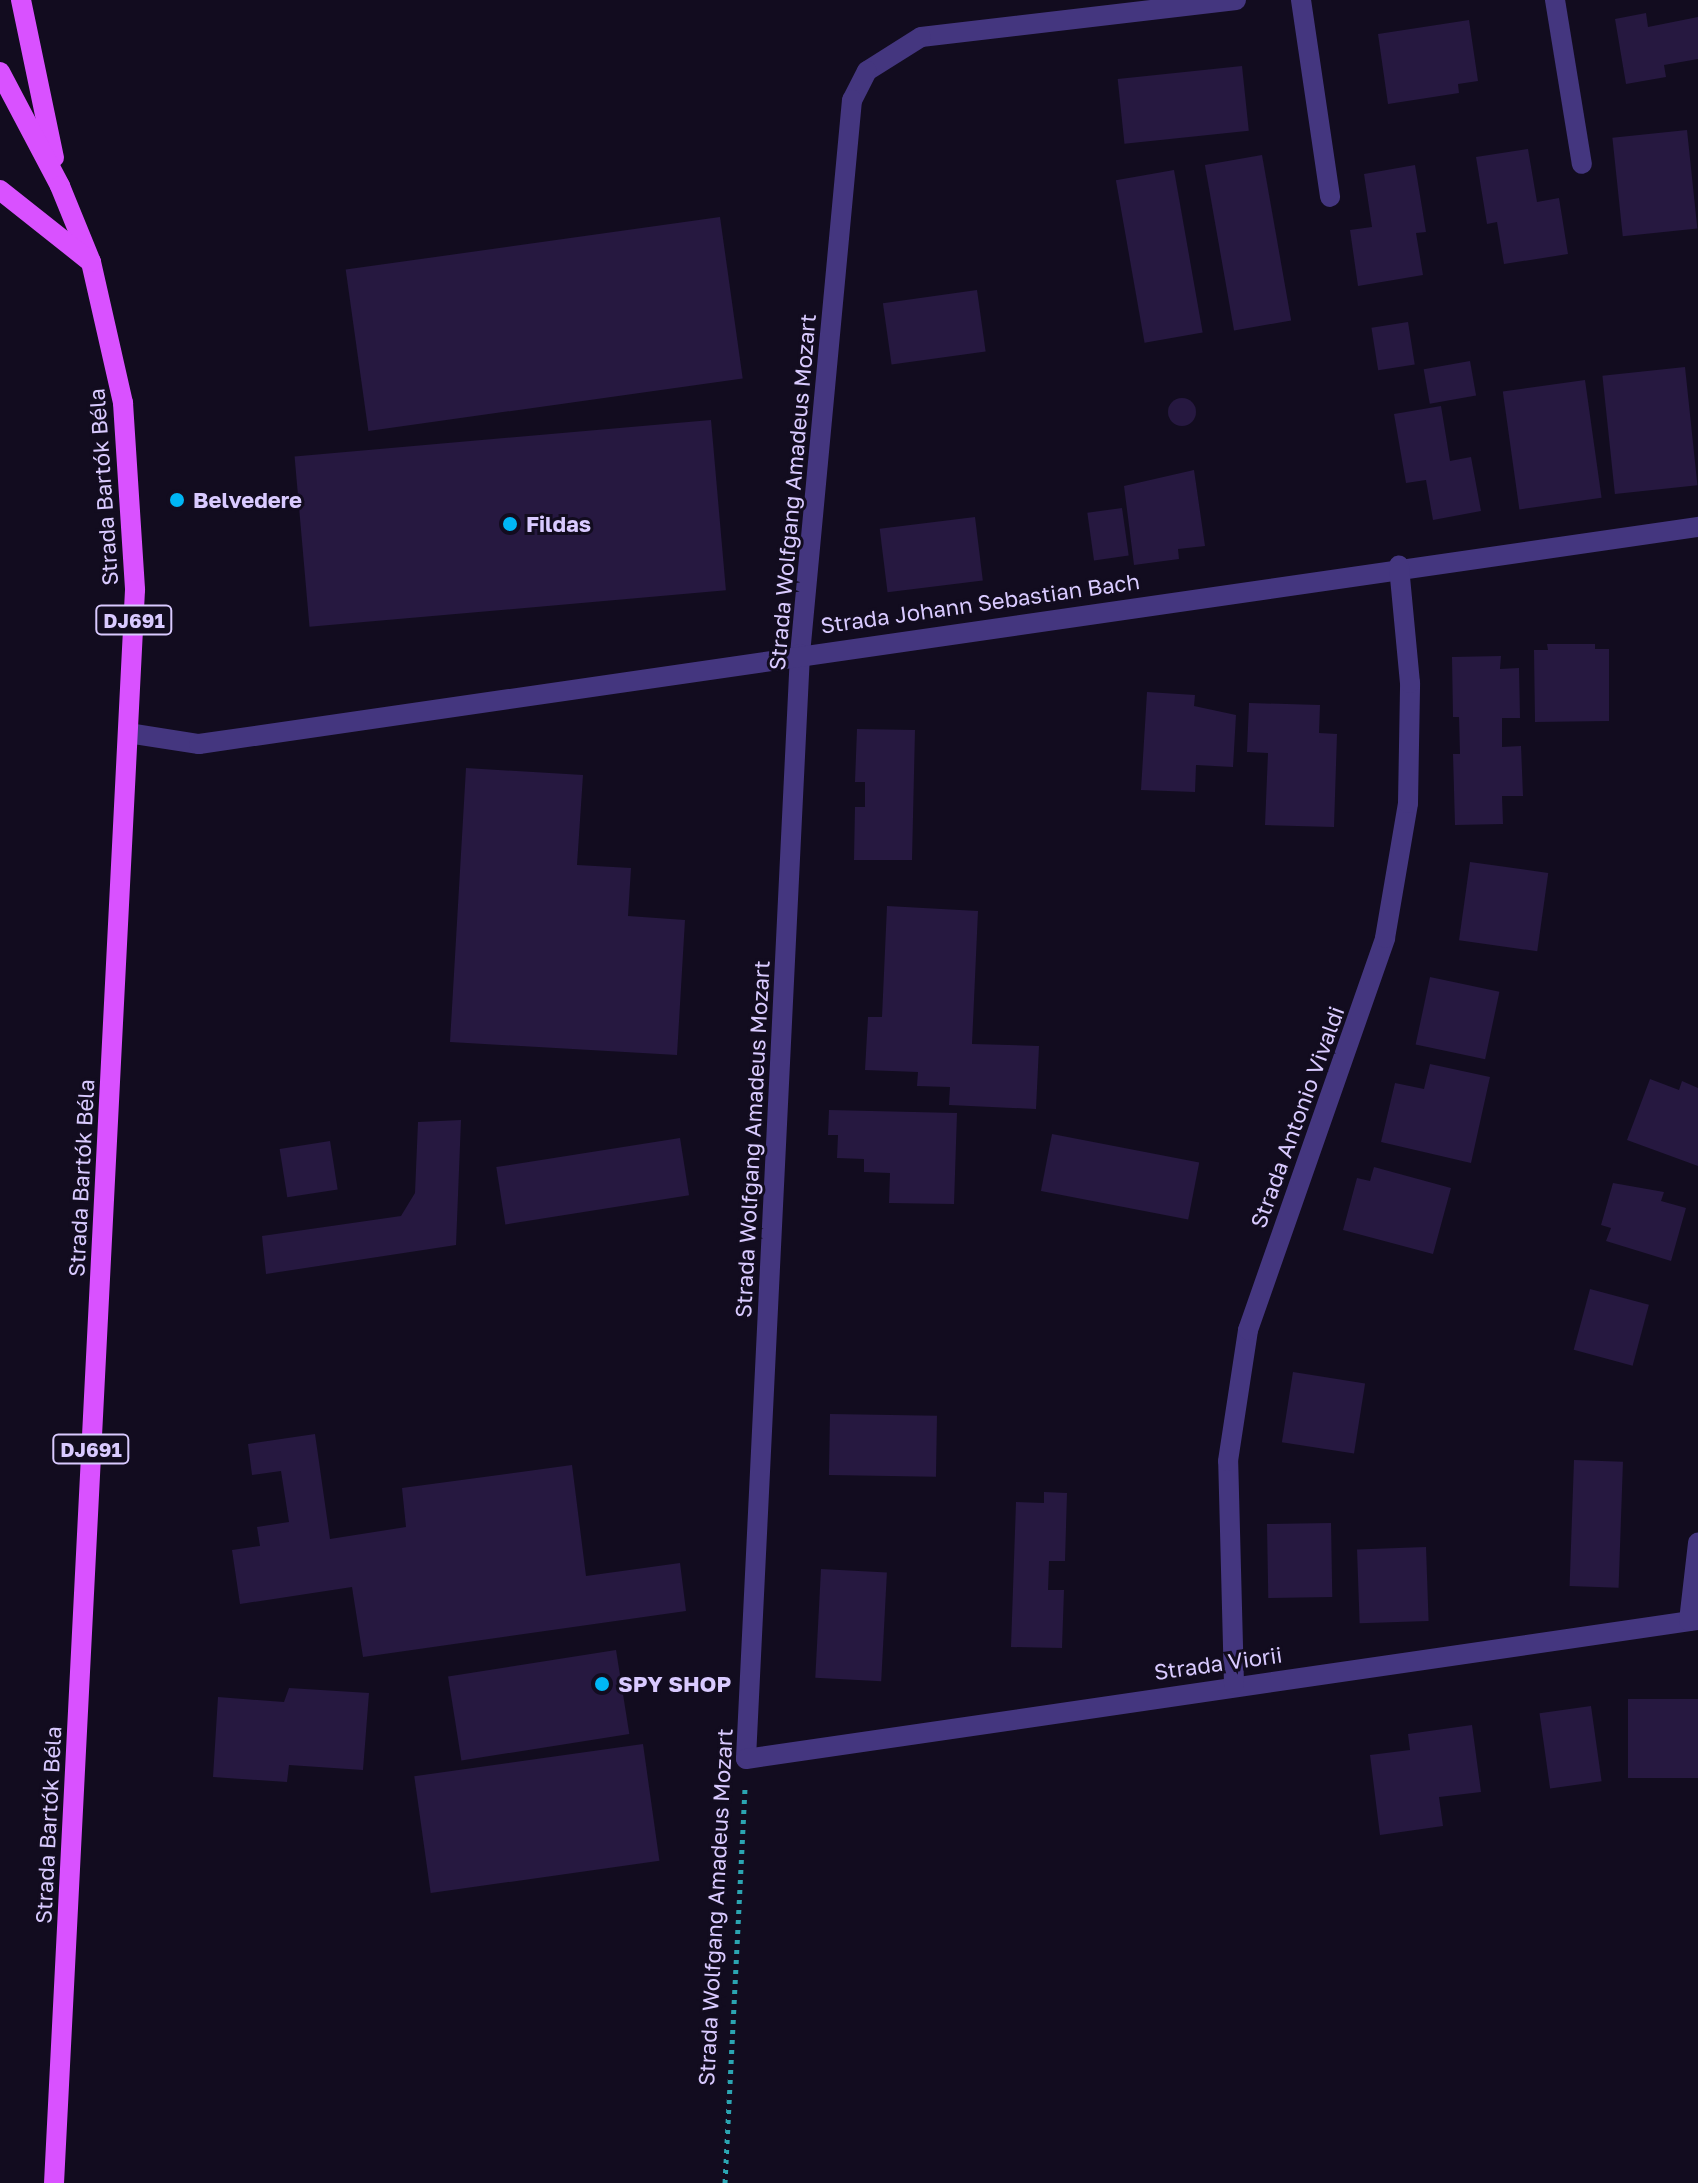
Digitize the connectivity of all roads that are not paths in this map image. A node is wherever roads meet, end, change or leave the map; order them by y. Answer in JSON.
{"nodes":[{"id":1,"x":21,"y":0,"type":"edge"},
{"id":2,"x":1236,"y":0,"type":"edge"},
{"id":3,"x":1301,"y":0,"type":"edge"},
{"id":4,"x":1555,"y":0,"type":"edge"},
{"id":5,"x":0,"y":72,"type":"edge"},
{"id":6,"x":1582,"y":164,"type":"dead end"},
{"id":7,"x":60,"y":186,"type":"junction"},
{"id":8,"x":0,"y":190,"type":"edge"},
{"id":9,"x":1330,"y":197,"type":"dead end"},
{"id":10,"x":91,"y":262,"type":"junction"},
{"id":11,"x":1698,"y":527,"type":"edge"},
{"id":12,"x":1399,"y":566,"type":"junction"},
{"id":13,"x":800,"y":654,"type":"junction"},
{"id":14,"x":128,"y":733,"type":"junction"},
{"id":15,"x":1698,"y":1543,"type":"edge"},
{"id":16,"x":1694,"y":1621,"type":"edge"},
{"id":17,"x":1234,"y":1684,"type":"junction"},
{"id":18,"x":746,"y":1759,"type":"joint"},
{"id":19,"x":54,"y":2183,"type":"edge"}],
"edges":[{"from":1,"to":7,"type":"main road","name":"Strada Bartók Béla","number":"DJ691"},
{"from":2,"to":13,"type":"street","name":"Strada Wolfgang Amadeus Mozart"},
{"from":3,"to":9,"type":"street"},
{"from":4,"to":6,"type":"street"},
{"from":5,"to":7,"type":"main road","name":"Strada Bartók Béla","number":"DJ691"},
{"from":7,"to":10,"type":"main road","name":"Strada Bartók Béla","number":"DJ691"},
{"from":8,"to":10,"type":"main road"},
{"from":10,"to":14,"type":"main road","name":"Strada Bartók Béla","number":"DJ691"},
{"from":11,"to":12,"type":"street","name":"Strada Johann Sebastian Bach"},
{"from":12,"to":13,"type":"street","name":"Strada Johann Sebastian Bach"},
{"from":12,"to":17,"type":"street","name":"Strada Antonio Vivaldi"},
{"from":13,"to":14,"type":"street","name":"Strada Johann Sebastian Bach"},
{"from":13,"to":18,"type":"street","name":"Strada Wolfgang Amadeus Mozart"},
{"from":14,"to":19,"type":"main road","name":"Strada Bartók Béla","number":"DJ691"},
{"from":15,"to":16,"type":"street"},
{"from":16,"to":17,"type":"street","name":"Strada Viorii"},
{"from":17,"to":18,"type":"street","name":"Strada Viorii"}]}
